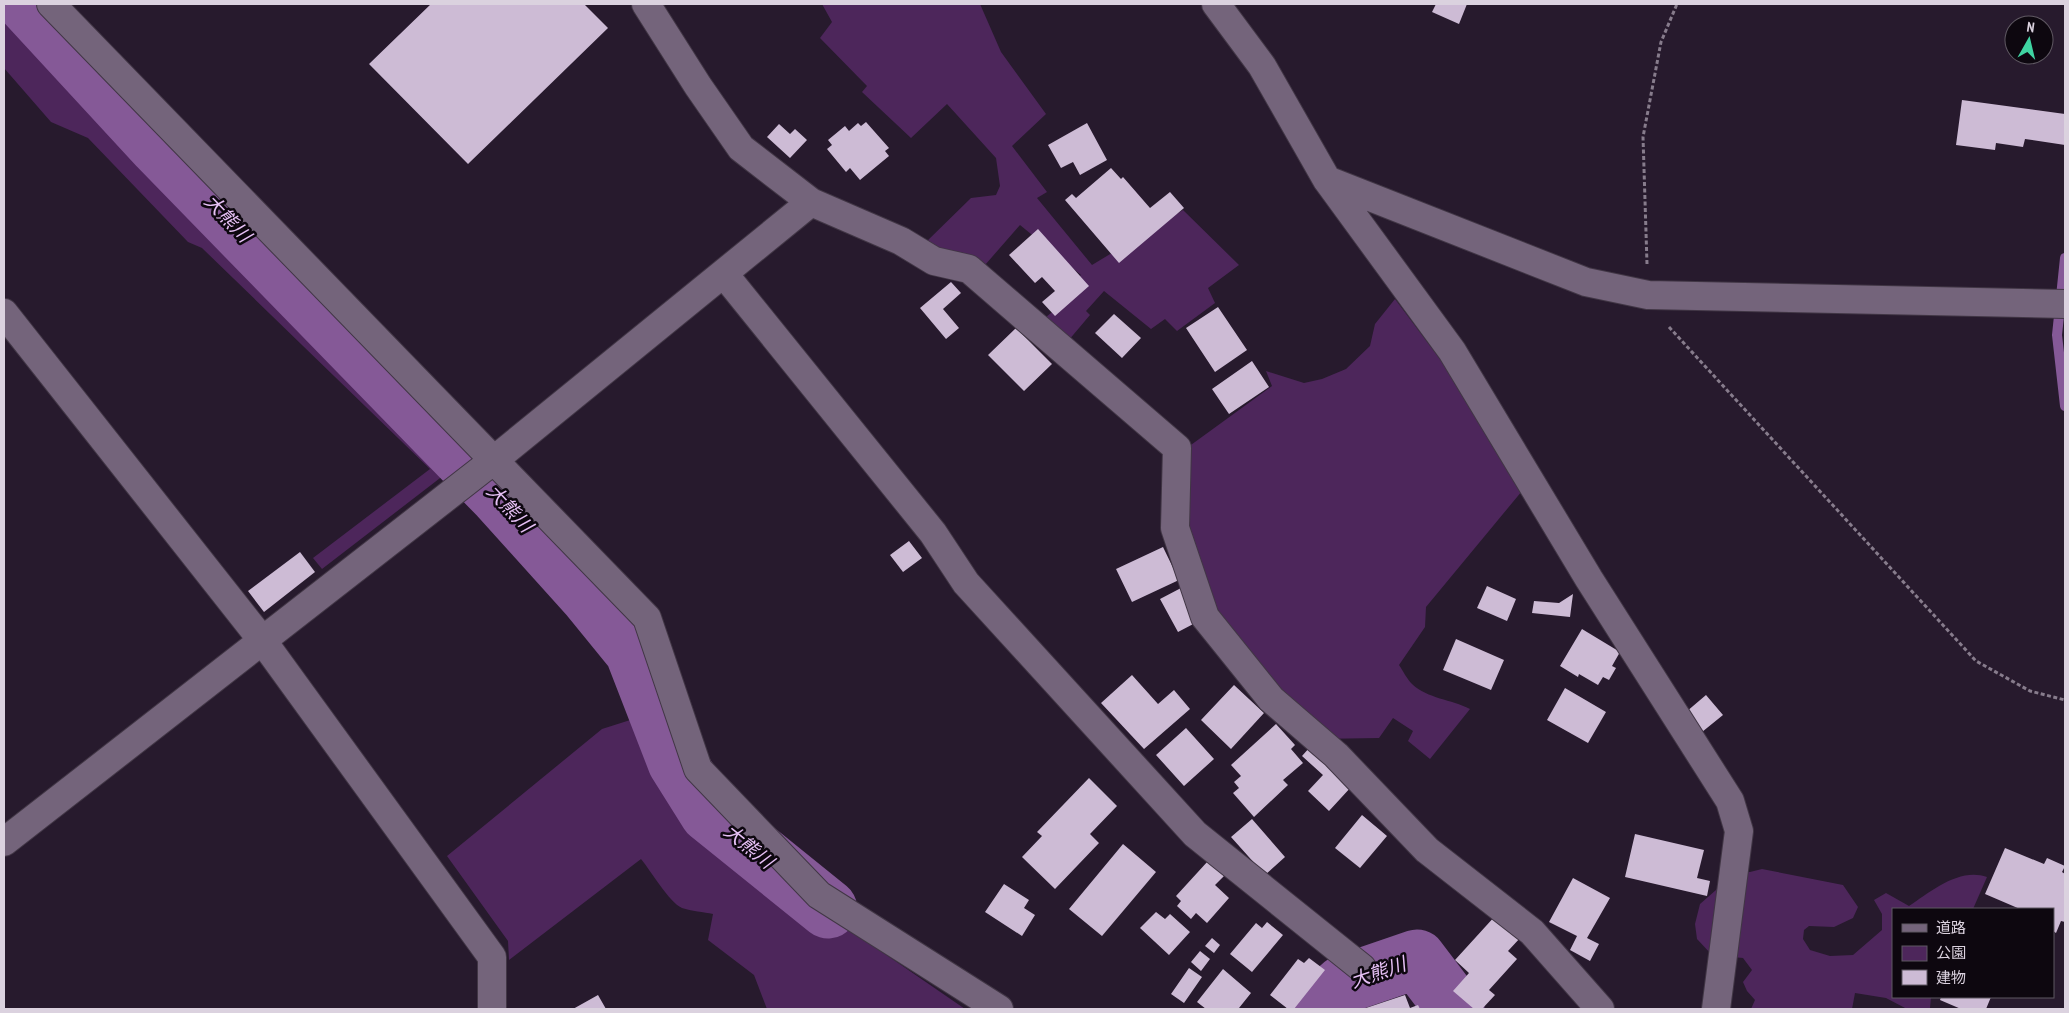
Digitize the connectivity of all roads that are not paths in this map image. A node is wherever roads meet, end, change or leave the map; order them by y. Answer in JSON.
{"nodes":[{"id":1,"x":51,"y":4,"type":"edge"},
{"id":2,"x":646,"y":4,"type":"edge"},
{"id":3,"x":1216,"y":4,"type":"edge"},
{"id":4,"x":1327,"y":180,"type":"junction"},
{"id":5,"x":811,"y":202,"type":"junction"},
{"id":6,"x":724,"y":274,"type":"junction"},
{"id":7,"x":2065,"y":304,"type":"edge"},
{"id":8,"x":4,"y":313,"type":"edge"},
{"id":9,"x":494,"y":460,"type":"junction"},
{"id":10,"x":262,"y":640,"type":"junction"},
{"id":11,"x":4,"y":842,"type":"edge"},
{"id":12,"x":1362,"y":968,"type":"dead end"},
{"id":13,"x":492,"y":1009,"type":"edge"},
{"id":14,"x":999,"y":1009,"type":"edge"},
{"id":15,"x":1600,"y":1009,"type":"edge"},
{"id":16,"x":1716,"y":1009,"type":"edge"}],
"edges":[{"from":1,"to":9,"type":"street"},
{"from":2,"to":5,"type":"street"},
{"from":3,"to":4,"type":"street"},
{"from":4,"to":7,"type":"street"},
{"from":4,"to":16,"type":"street"},
{"from":5,"to":6,"type":"street"},
{"from":5,"to":15,"type":"street"},
{"from":6,"to":9,"type":"street"},
{"from":6,"to":12,"type":"street"},
{"from":8,"to":10,"type":"street"},
{"from":9,"to":10,"type":"street"},
{"from":9,"to":14,"type":"street"},
{"from":10,"to":11,"type":"street"},
{"from":10,"to":13,"type":"street"}]}
